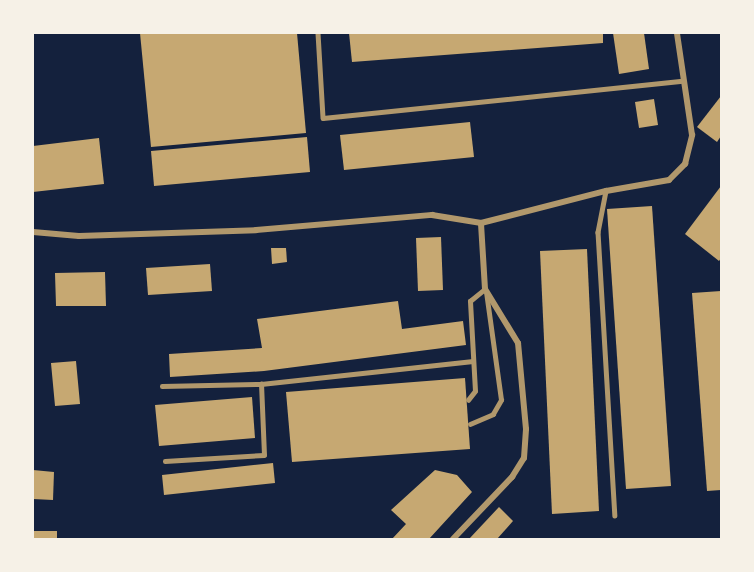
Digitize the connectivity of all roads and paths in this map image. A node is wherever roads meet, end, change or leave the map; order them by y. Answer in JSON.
{"nodes":[{"id":1,"x":318,"y":33,"type":"edge"},
{"id":2,"x":677,"y":33,"type":"edge"},
{"id":3,"x":682,"y":81,"type":"junction"},
{"id":4,"x":606,"y":191,"type":"junction"},
{"id":5,"x":481,"y":223,"type":"junction"},
{"id":6,"x":33,"y":232,"type":"edge"},
{"id":7,"x":485,"y":289,"type":"junction"},
{"id":8,"x":473,"y":360,"type":"junction"},
{"id":9,"x":261,"y":384,"type":"junction"},
{"id":10,"x":162,"y":386,"type":"dead end"},
{"id":11,"x":468,"y":400,"type":"dead end"},
{"id":12,"x":470,"y":424,"type":"dead end"},
{"id":13,"x":165,"y":461,"type":"dead end"},
{"id":14,"x":615,"y":515,"type":"dead end"},
{"id":15,"x":453,"y":539,"type":"edge"}],
"edges":[{"from":1,"to":3,"type":"lane"},
{"from":2,"to":3,"type":"street"},
{"from":3,"to":4,"type":"street"},
{"from":4,"to":5,"type":"street"},
{"from":4,"to":14,"type":"lane"},
{"from":5,"to":6,"type":"street"},
{"from":5,"to":7,"type":"street"},
{"from":7,"to":8,"type":"lane"},
{"from":7,"to":12,"type":"lane"},
{"from":7,"to":15,"type":"street"},
{"from":8,"to":9,"type":"lane"},
{"from":8,"to":11,"type":"lane"},
{"from":9,"to":10,"type":"lane"},
{"from":9,"to":13,"type":"lane"}]}
